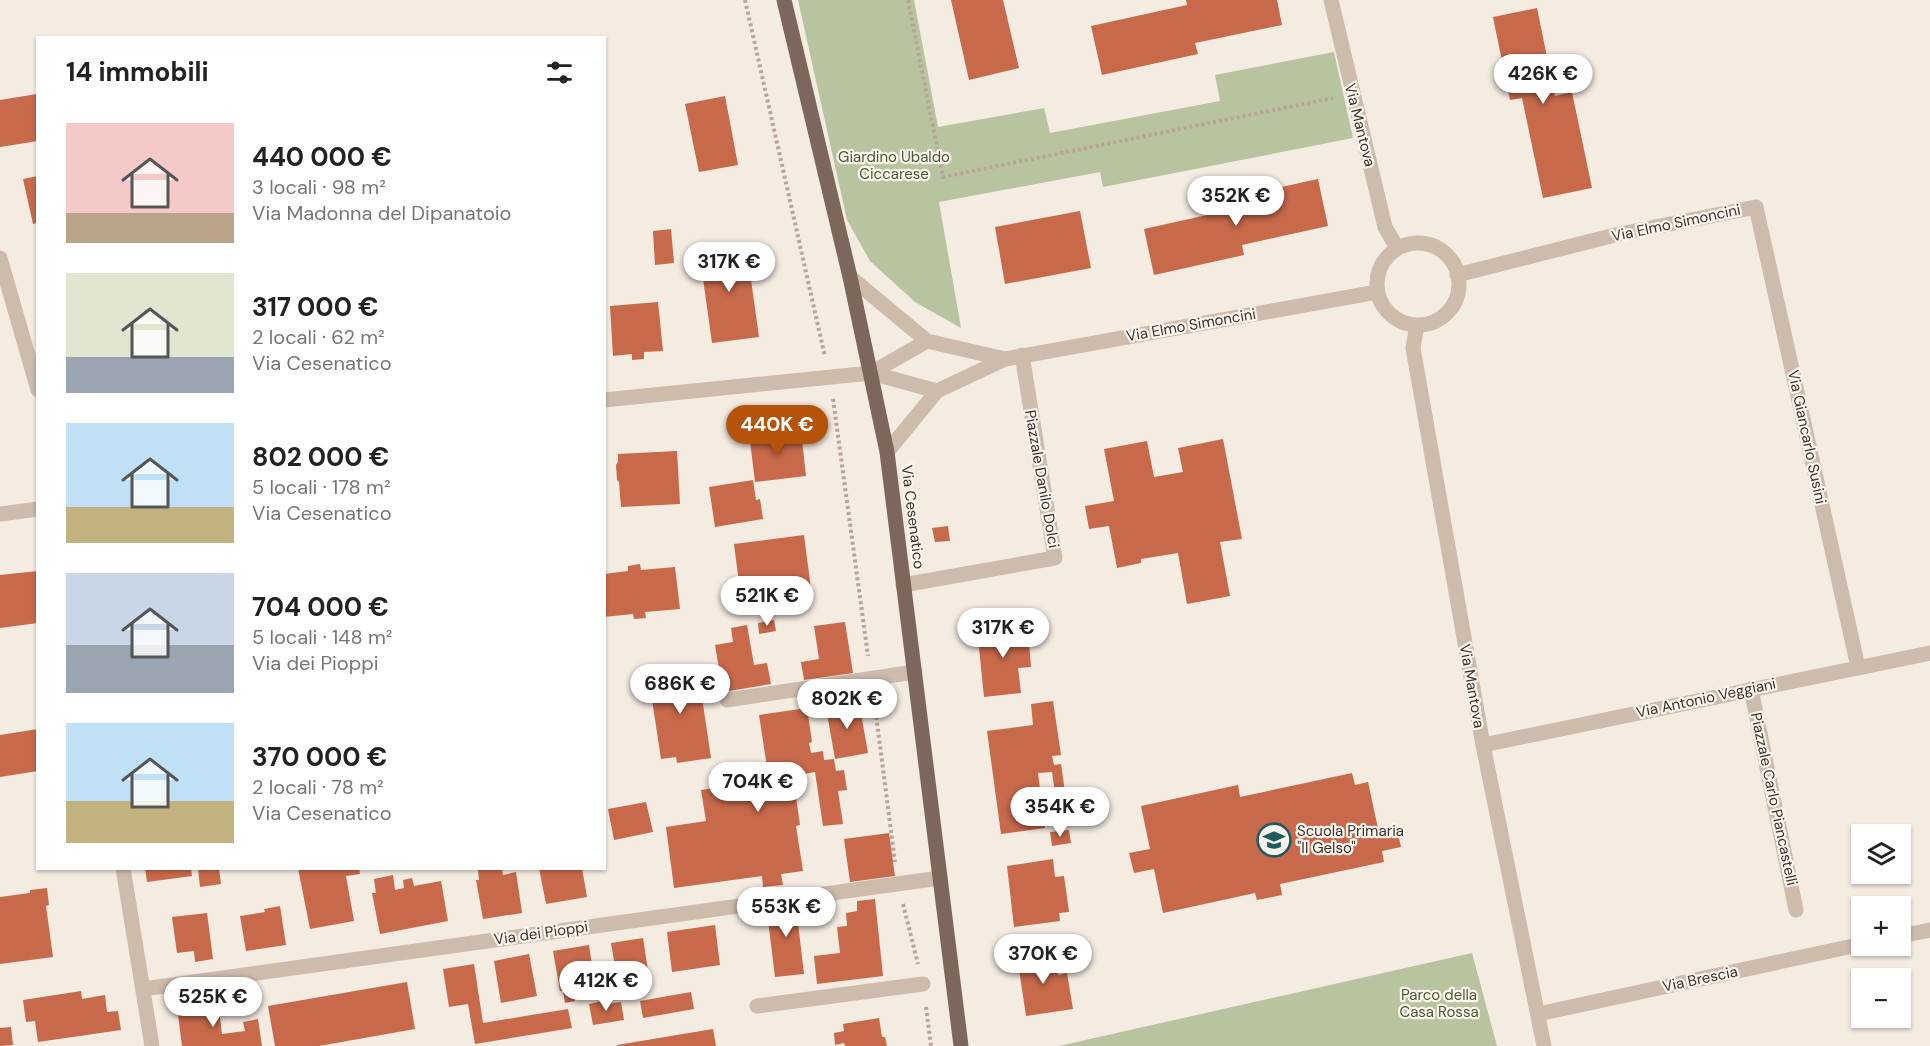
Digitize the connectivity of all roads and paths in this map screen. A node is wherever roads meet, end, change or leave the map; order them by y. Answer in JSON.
{"nodes":[{"id":1,"x":745,"y":0,"type":"edge"},
{"id":2,"x":784,"y":0,"type":"edge"},
{"id":3,"x":908,"y":0,"type":"edge"},
{"id":4,"x":1331,"y":0,"type":"edge"},
{"id":5,"x":1353,"y":94,"type":"junction"},
{"id":6,"x":1756,"y":207,"type":"joint"},
{"id":7,"x":1397,"y":248,"type":"junction"},
{"id":8,"x":0,"y":258,"type":"edge"},
{"id":9,"x":1457,"y":275,"type":"junction"},
{"id":10,"x":850,"y":277,"type":"junction"},
{"id":11,"x":1377,"y":292,"type":"junction"},
{"id":12,"x":1417,"y":325,"type":"junction"},
{"id":13,"x":927,"y":341,"type":"junction"},
{"id":14,"x":1022,"y":355,"type":"junction"},
{"id":15,"x":1005,"y":359,"type":"junction"},
{"id":16,"x":871,"y":373,"type":"junction"},
{"id":17,"x":830,"y":377,"type":"junction"},
{"id":18,"x":36,"y":383,"type":"edge"},
{"id":19,"x":938,"y":391,"type":"junction"},
{"id":20,"x":606,"y":400,"type":"edge"},
{"id":21,"x":887,"y":452,"type":"junction"},
{"id":22,"x":36,"y":509,"type":"edge"},
{"id":23,"x":0,"y":514,"type":"edge"},
{"id":24,"x":903,"y":585,"type":"junction"},
{"id":25,"x":1930,"y":653,"type":"edge"},
{"id":26,"x":1858,"y":667,"type":"junction"},
{"id":27,"x":915,"y":672,"type":"junction"},
{"id":28,"x":871,"y":678,"type":"junction"},
{"id":29,"x":1751,"y":689,"type":"junction"},
{"id":30,"x":727,"y":700,"type":"dead end"},
{"id":31,"x":1483,"y":745,"type":"junction"},
{"id":32,"x":123,"y":870,"type":"edge"},
{"id":33,"x":940,"y":878,"type":"junction"},
{"id":34,"x":898,"y":884,"type":"junction"},
{"id":35,"x":1796,"y":910,"type":"dead end"},
{"id":36,"x":1930,"y":930,"type":"edge"},
{"id":37,"x":1911,"y":934,"type":"edge"},
{"id":38,"x":1851,"y":946,"type":"edge"},
{"id":39,"x":923,"y":984,"type":"junction"},
{"id":40,"x":143,"y":989,"type":"junction"},
{"id":41,"x":757,"y":1006,"type":"dead end"},
{"id":42,"x":1538,"y":1014,"type":"junction"},
{"id":43,"x":152,"y":1046,"type":"edge"},
{"id":44,"x":931,"y":1046,"type":"edge"},
{"id":45,"x":961,"y":1046,"type":"edge"},
{"id":46,"x":1544,"y":1046,"type":"edge"}],
"edges":[{"from":1,"to":17,"type":"path"},
{"from":2,"to":10,"type":"main road","name":"Via Cesenatico"},
{"from":3,"to":5,"type":"path"},
{"from":4,"to":5,"type":"street","name":"Via Mantova"},
{"from":5,"to":7,"type":"street","name":"Via Mantova"},
{"from":6,"to":9,"type":"street","name":"Via Elmo Simoncini"},
{"from":6,"to":26,"type":"street","name":"Via Giancarlo Susini"},
{"from":7,"to":9,"type":"street"},
{"from":7,"to":11,"type":"street"},
{"from":8,"to":18,"type":"street"},
{"from":9,"to":12,"type":"street"},
{"from":10,"to":13,"type":"street","name":"Via Elmo Simoncini"},
{"from":10,"to":16,"type":"main road","name":"Via Cesenatico"},
{"from":11,"to":12,"type":"street"},
{"from":11,"to":14,"type":"street","name":"Via Elmo Simoncini"},
{"from":12,"to":31,"type":"street","name":"Via Mantova"},
{"from":13,"to":15,"type":"street","name":"Via Elmo Simoncini"},
{"from":13,"to":16,"type":"street"},
{"from":14,"to":15,"type":"street","name":"Via Elmo Simoncini"},
{"from":14,"to":24,"type":"street","name":"Piazzale Danilo Dolci"},
{"from":15,"to":19,"type":"street","name":"Via Elmo Simoncini"},
{"from":16,"to":17,"type":"street"},
{"from":16,"to":19,"type":"street"},
{"from":16,"to":21,"type":"main road","name":"Via Cesenatico"},
{"from":17,"to":20,"type":"street"},
{"from":17,"to":28,"type":"path"},
{"from":19,"to":21,"type":"street","name":"Via Elmo Simoncini"},
{"from":21,"to":24,"type":"main road","name":"Via Cesenatico"},
{"from":22,"to":23,"type":"street"},
{"from":24,"to":27,"type":"main road","name":"Via Cesenatico"},
{"from":25,"to":26,"type":"street","name":"Via Antonio Veggiani"},
{"from":26,"to":29,"type":"street","name":"Via Antonio Veggiani"},
{"from":27,"to":28,"type":"street"},
{"from":27,"to":33,"type":"main road","name":"Via Cesenatico"},
{"from":28,"to":30,"type":"street"},
{"from":28,"to":34,"type":"path"},
{"from":29,"to":31,"type":"street","name":"Via Antonio Veggiani"},
{"from":29,"to":35,"type":"street","name":"Piazzale Carlo Piancastelli"},
{"from":31,"to":42,"type":"street","name":"Via Mantova"},
{"from":32,"to":40,"type":"street"},
{"from":33,"to":34,"type":"street","name":"Via dei Pioppi"},
{"from":33,"to":45,"type":"main road","name":"Via Cesenatico"},
{"from":34,"to":39,"type":"path"},
{"from":34,"to":40,"type":"street","name":"Via dei Pioppi"},
{"from":36,"to":37,"type":"street"},
{"from":38,"to":42,"type":"street","name":"Via Brescia"},
{"from":39,"to":41,"type":"street"},
{"from":39,"to":44,"type":"path"},
{"from":40,"to":43,"type":"street"},
{"from":42,"to":46,"type":"street","name":"Via Mantova"}]}
